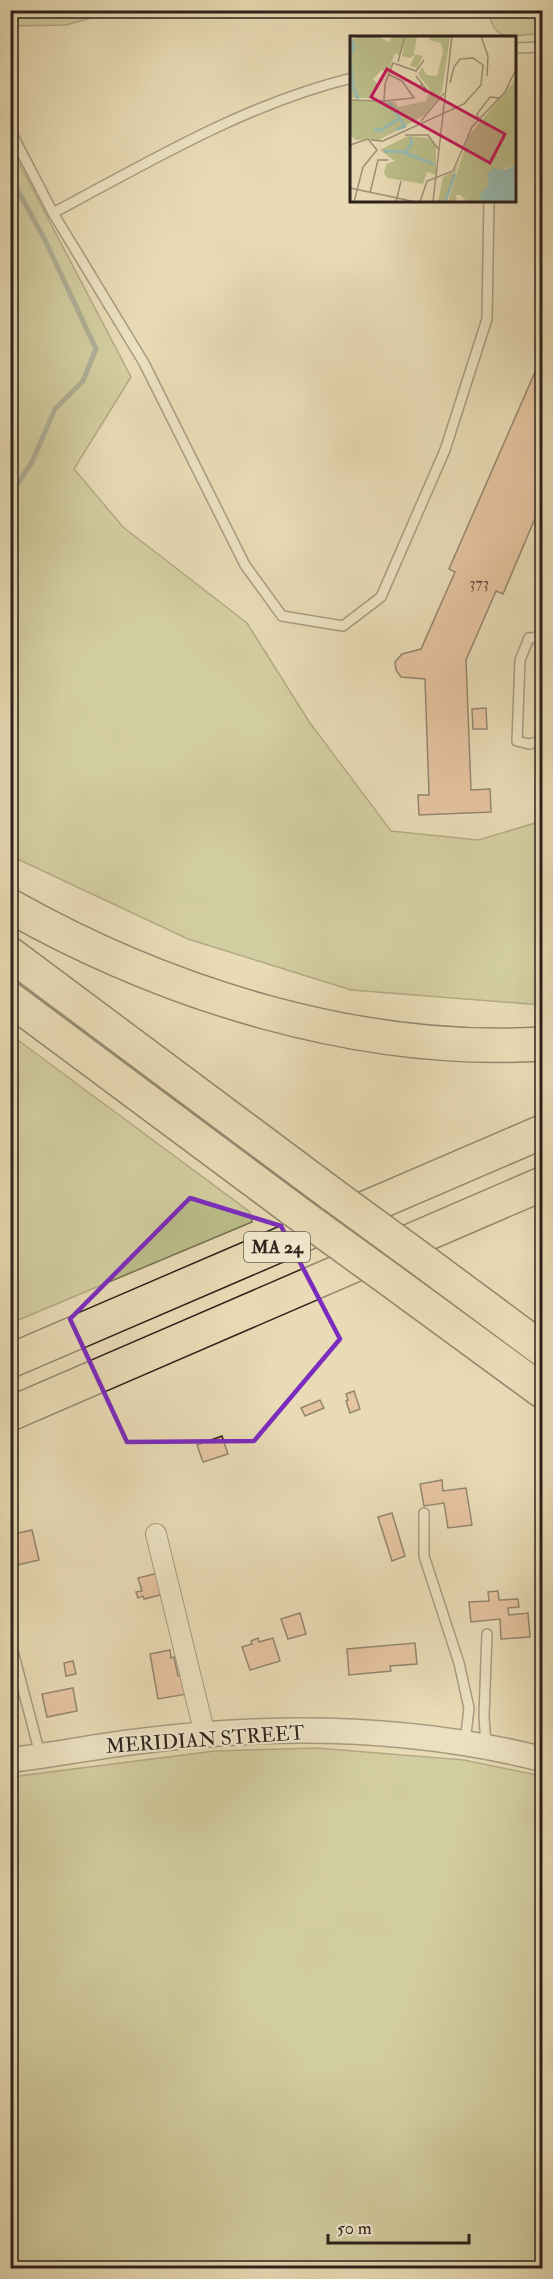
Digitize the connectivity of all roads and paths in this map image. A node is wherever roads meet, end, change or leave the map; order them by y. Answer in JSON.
{"nodes":[{"id":1,"x":543,"y":47,"type":"edge"},
{"id":2,"x":517,"y":48,"type":"edge"},
{"id":3,"x":350,"y":78,"type":"edge"},
{"id":4,"x":10,"y":130,"type":"edge"},
{"id":5,"x":489,"y":202,"type":"edge"},
{"id":6,"x":53,"y":213,"type":"junction"},
{"id":7,"x":543,"y":637,"type":"edge"},
{"id":8,"x":543,"y":741,"type":"edge"},
{"id":9,"x":10,"y":906,"type":"edge"},
{"id":10,"x":10,"y":954,"type":"edge"},
{"id":11,"x":10,"y":999,"type":"edge"},
{"id":12,"x":543,"y":1044,"type":"edge"},
{"id":13,"x":543,"y":1132,"type":"edge"},
{"id":14,"x":543,"y":1184,"type":"edge"},
{"id":15,"x":543,"y":1349,"type":"edge"},
{"id":16,"x":10,"y":1361,"type":"edge"},
{"id":17,"x":543,"y":1391,"type":"edge"},
{"id":18,"x":10,"y":1414,"type":"edge"},
{"id":19,"x":424,"y":1513,"type":"dead end"},
{"id":20,"x":156,"y":1534,"type":"dead end"},
{"id":21,"x":487,"y":1634,"type":"dead end"},
{"id":22,"x":10,"y":1640,"type":"edge"},
{"id":23,"x":205,"y":1735,"type":"junction"},
{"id":24,"x":475,"y":1745,"type":"junction"},
{"id":25,"x":40,"y":1756,"type":"junction"},
{"id":26,"x":543,"y":1759,"type":"edge"},
{"id":27,"x":10,"y":1760,"type":"edge"}],
"edges":[{"from":1,"to":2,"type":"lane"},
{"from":3,"to":6,"type":"lane"},
{"from":4,"to":6,"type":"lane"},
{"from":5,"to":6,"type":"lane"},
{"from":7,"to":8,"type":"lane"},
{"from":9,"to":12,"type":"highway"},
{"from":10,"to":15,"type":"highway","bridge":true},
{"from":11,"to":17,"type":"highway","bridge":true},
{"from":13,"to":16,"type":"highway","number":"MA 24"},
{"from":14,"to":18,"type":"highway","number":"MA 24"},
{"from":19,"to":24,"type":"lane"},
{"from":20,"to":23,"type":"street"},
{"from":21,"to":24,"type":"lane"},
{"from":22,"to":25,"type":"lane"},
{"from":23,"to":24,"type":"street","name":"MERIDIAN STREET"},
{"from":23,"to":25,"type":"street","name":"MERIDIAN STREET"},
{"from":24,"to":26,"type":"street","name":"MERIDIAN STREET"},
{"from":25,"to":27,"type":"street","name":"MERIDIAN STREET"}]}
